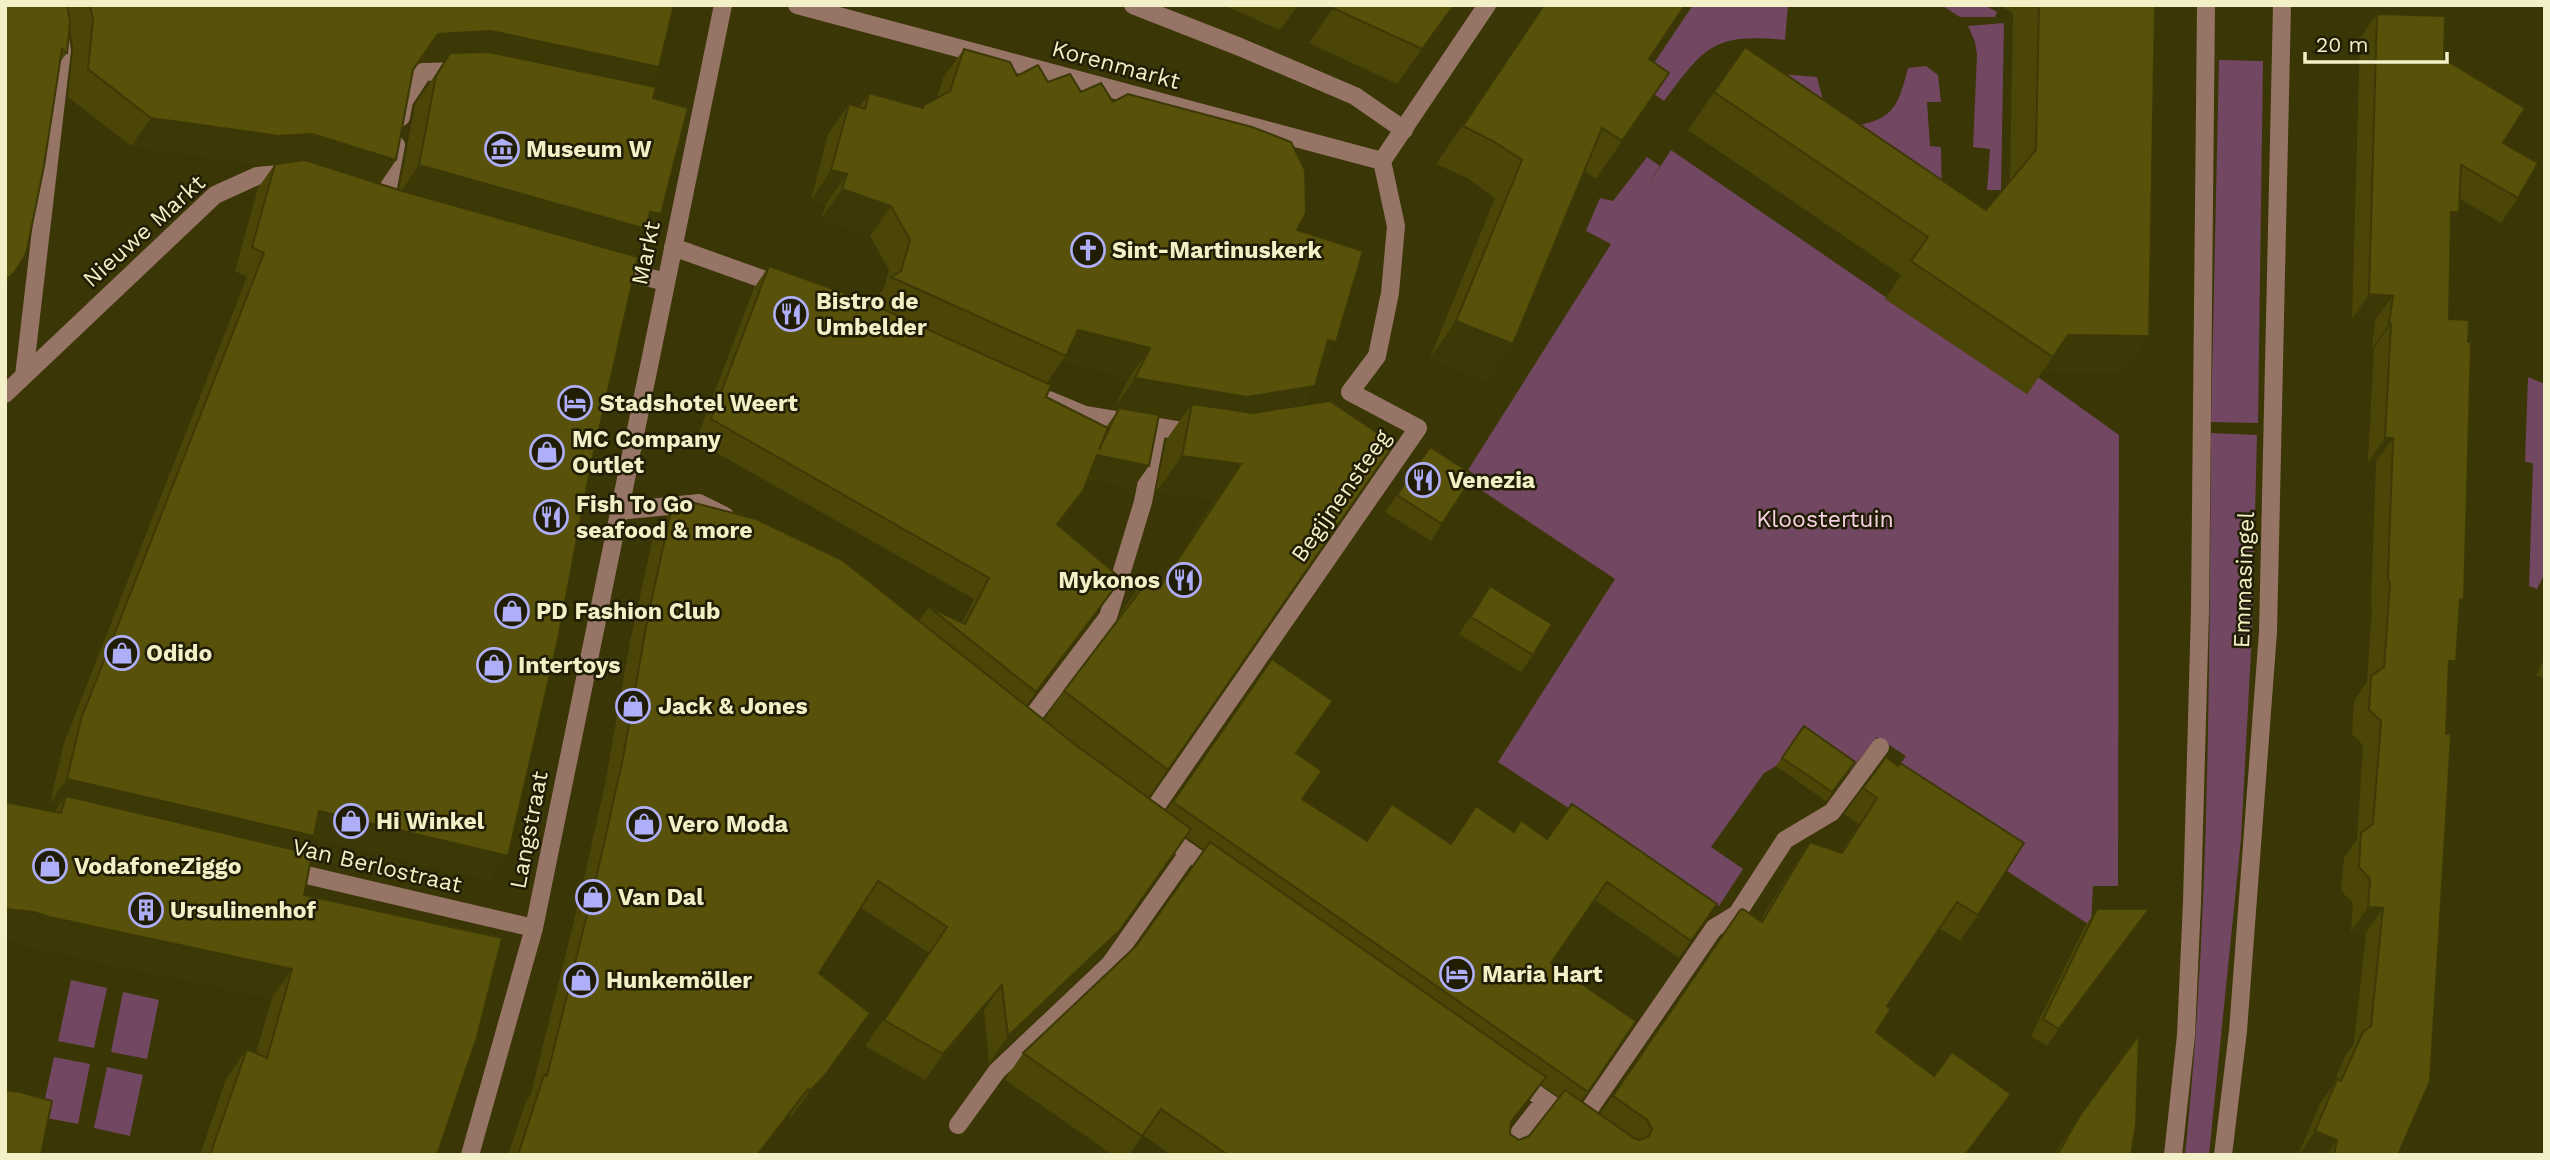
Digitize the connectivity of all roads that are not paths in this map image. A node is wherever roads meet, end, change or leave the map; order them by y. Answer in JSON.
{"nodes":[{"id":1,"x":54,"y":5,"type":"edge"},
{"id":2,"x":723,"y":5,"type":"edge"},
{"id":3,"x":797,"y":5,"type":"edge"},
{"id":4,"x":1133,"y":5,"type":"edge"},
{"id":5,"x":1487,"y":5,"type":"edge"},
{"id":6,"x":2206,"y":5,"type":"edge"},
{"id":7,"x":2283,"y":5,"type":"edge"},
{"id":8,"x":482,"y":73,"type":"edge"},
{"id":9,"x":1404,"y":130,"type":"junction"},
{"id":10,"x":1382,"y":161,"type":"junction"},
{"id":11,"x":301,"y":177,"type":"edge"},
{"id":12,"x":411,"y":210,"type":"edge"},
{"id":13,"x":673,"y":247,"type":"junction"},
{"id":14,"x":591,"y":261,"type":"edge"},
{"id":15,"x":665,"y":282,"type":"junction"},
{"id":16,"x":796,"y":291,"type":"edge"},
{"id":17,"x":24,"y":376,"type":"junction"},
{"id":18,"x":1350,"y":392,"type":"junction"},
{"id":19,"x":5,"y":394,"type":"edge"},
{"id":20,"x":1036,"y":394,"type":"edge"},
{"id":21,"x":1332,"y":406,"type":"edge"},
{"id":22,"x":1157,"y":428,"type":"junction"},
{"id":23,"x":1212,"y":436,"type":"edge"},
{"id":24,"x":618,"y":511,"type":"junction"},
{"id":25,"x":735,"y":521,"type":"edge"},
{"id":26,"x":1023,"y":729,"type":"edge"},
{"id":27,"x":1880,"y":747,"type":"dead end"},
{"id":28,"x":1189,"y":852,"type":"junction"},
{"id":29,"x":263,"y":865,"type":"edge"},
{"id":30,"x":1235,"y":884,"type":"edge"},
{"id":31,"x":534,"y":928,"type":"junction"},
{"id":32,"x":1499,"y":1068,"type":"edge"},
{"id":33,"x":1545,"y":1100,"type":"junction"},
{"id":34,"x":958,"y":1125,"type":"dead end"},
{"id":35,"x":470,"y":1155,"type":"edge"},
{"id":36,"x":1502,"y":1155,"type":"edge"},
{"id":37,"x":2173,"y":1155,"type":"edge"},
{"id":38,"x":2223,"y":1155,"type":"edge"}],
"edges":[{"from":1,"to":17,"type":"street"},
{"from":2,"to":13,"type":"street","name":"Markt"},
{"from":3,"to":10,"type":"street","name":"Korenmarkt"},
{"from":4,"to":9,"type":"street"},
{"from":5,"to":9,"type":"street"},
{"from":6,"to":37,"type":"street","name":"Emmasingel"},
{"from":7,"to":38,"type":"street","name":"Emmasingel"},
{"from":8,"to":12,"type":"street"},
{"from":9,"to":10,"type":"street"},
{"from":10,"to":18,"type":"street"},
{"from":11,"to":17,"type":"street","name":"Nieuwe Markt"},
{"from":13,"to":15,"type":"street","name":"Markt"},
{"from":13,"to":16,"type":"street"},
{"from":14,"to":15,"type":"street"},
{"from":15,"to":24,"type":"street","name":"Markt"},
{"from":17,"to":19,"type":"street","name":"Nieuwe Markt"},
{"from":18,"to":21,"type":"street"},
{"from":18,"to":28,"type":"street","name":"Begijnensteeg"},
{"from":20,"to":22,"type":"street"},
{"from":22,"to":23,"type":"street"},
{"from":22,"to":26,"type":"street"},
{"from":24,"to":25,"type":"street"},
{"from":24,"to":31,"type":"street","name":"Langstraat"},
{"from":27,"to":33,"type":"street"},
{"from":28,"to":30,"type":"street"},
{"from":28,"to":34,"type":"street"},
{"from":29,"to":31,"type":"street","name":"Van Berlostraat"},
{"from":31,"to":35,"type":"street","name":"Langstraat"},
{"from":32,"to":33,"type":"street"},
{"from":33,"to":36,"type":"street"}]}
